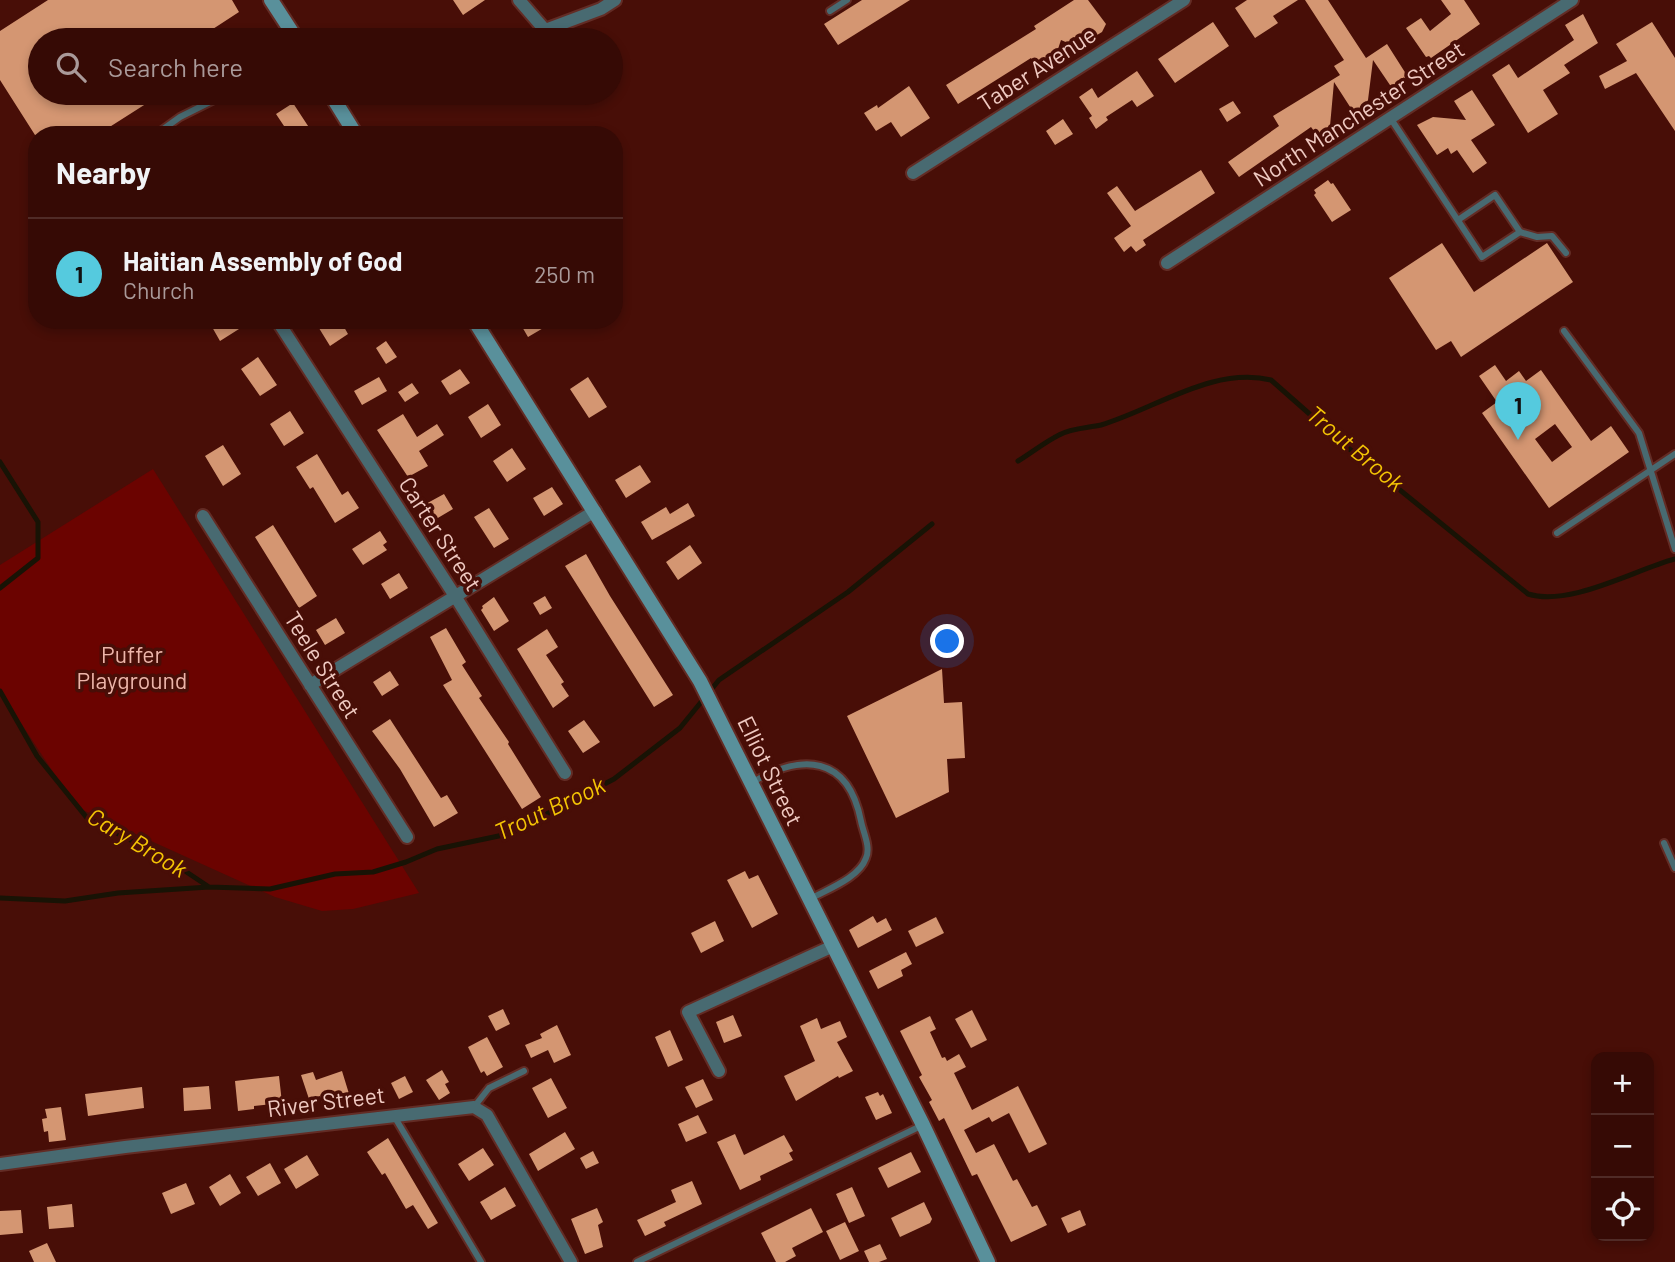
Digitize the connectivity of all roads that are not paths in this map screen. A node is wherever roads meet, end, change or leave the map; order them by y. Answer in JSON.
{"nodes":[{"id":1,"x":271,"y":0,"type":"edge"},
{"id":2,"x":615,"y":0,"type":"edge"},
{"id":3,"x":846,"y":0,"type":"edge"},
{"id":4,"x":1184,"y":0,"type":"edge"},
{"id":5,"x":1573,"y":0,"type":"edge"},
{"id":6,"x":521,"y":3,"type":"edge"},
{"id":7,"x":830,"y":11,"type":"dead end"},
{"id":8,"x":288,"y":28,"type":"edge"},
{"id":9,"x":543,"y":28,"type":"edge"},
{"id":10,"x":550,"y":28,"type":"edge"},
{"id":11,"x":204,"y":105,"type":"edge"},
{"id":12,"x":337,"y":105,"type":"edge"},
{"id":13,"x":1391,"y":119,"type":"junction"},
{"id":14,"x":168,"y":126,"type":"edge"},
{"id":15,"x":350,"y":126,"type":"edge"},
{"id":16,"x":913,"y":173,"type":"dead end"},
{"id":17,"x":1458,"y":220,"type":"junction"},
{"id":18,"x":1520,"y":232,"type":"junction"},
{"id":19,"x":1566,"y":253,"type":"dead end"},
{"id":20,"x":1167,"y":263,"type":"dead end"},
{"id":21,"x":283,"y":329,"type":"edge"},
{"id":22,"x":480,"y":329,"type":"edge"},
{"id":23,"x":1564,"y":331,"type":"dead end"},
{"id":24,"x":1675,"y":454,"type":"edge"},
{"id":25,"x":1652,"y":470,"type":"junction"},
{"id":26,"x":595,"y":510,"type":"junction"},
{"id":27,"x":203,"y":516,"type":"dead end"},
{"id":28,"x":1557,"y":533,"type":"dead end"},
{"id":29,"x":1674,"y":545,"type":"edge"},
{"id":30,"x":455,"y":596,"type":"junction"},
{"id":31,"x":310,"y":685,"type":"junction"},
{"id":32,"x":565,"y":773,"type":"dead end"},
{"id":33,"x":751,"y":783,"type":"junction"},
{"id":34,"x":407,"y":837,"type":"dead end"},
{"id":35,"x":1664,"y":843,"type":"dead end"},
{"id":36,"x":1675,"y":868,"type":"edge"},
{"id":37,"x":809,"y":900,"type":"junction"},
{"id":38,"x":831,"y":947,"type":"junction"},
{"id":39,"x":524,"y":1071,"type":"dead end"},
{"id":40,"x":719,"y":1071,"type":"dead end"},
{"id":41,"x":474,"y":1107,"type":"junction"},
{"id":42,"x":393,"y":1115,"type":"junction"},
{"id":43,"x":923,"y":1125,"type":"junction"},
{"id":44,"x":0,"y":1164,"type":"edge"},
{"id":45,"x":481,"y":1262,"type":"edge"},
{"id":46,"x":571,"y":1262,"type":"edge"},
{"id":47,"x":637,"y":1262,"type":"edge"},
{"id":48,"x":988,"y":1262,"type":"edge"}],
"edges":[{"from":1,"to":8,"type":"street"},
{"from":2,"to":10,"type":"street"},
{"from":3,"to":7,"type":"lane"},
{"from":4,"to":16,"type":"street","name":"Taber Avenue"},
{"from":5,"to":13,"type":"street","name":"North Manchester Street"},
{"from":6,"to":9,"type":"street"},
{"from":11,"to":14,"type":"lane"},
{"from":12,"to":15,"type":"street"},
{"from":13,"to":17,"type":"lane"},
{"from":13,"to":20,"type":"street","name":"North Manchester Street"},
{"from":17,"to":18,"type":"lane"},
{"from":17,"to":18,"type":"lane"},
{"from":18,"to":19,"type":"lane"},
{"from":21,"to":30,"type":"street","name":"Carter Street"},
{"from":22,"to":26,"type":"street","name":"Elliot Street"},
{"from":23,"to":25,"type":"lane"},
{"from":24,"to":25,"type":"lane"},
{"from":25,"to":28,"type":"lane"},
{"from":25,"to":29,"type":"lane"},
{"from":26,"to":30,"type":"street"},
{"from":26,"to":33,"type":"street","name":"Elliot Street"},
{"from":27,"to":31,"type":"street","name":"Teele Street"},
{"from":30,"to":31,"type":"street"},
{"from":30,"to":32,"type":"street","name":"Carter Street"},
{"from":31,"to":34,"type":"street","name":"Teele Street"},
{"from":33,"to":37,"type":"street","name":"Elliot Street"},
{"from":33,"to":37,"type":"lane"},
{"from":35,"to":36,"type":"lane"},
{"from":37,"to":38,"type":"street","name":"Elliot Street"},
{"from":38,"to":40,"type":"street"},
{"from":38,"to":43,"type":"street","name":"Elliot Street"},
{"from":39,"to":41,"type":"lane"},
{"from":41,"to":42,"type":"street","name":"River Street"},
{"from":41,"to":46,"type":"street"},
{"from":42,"to":44,"type":"street","name":"River Street"},
{"from":42,"to":45,"type":"lane"},
{"from":43,"to":47,"type":"lane"},
{"from":43,"to":48,"type":"street","name":"Elliot Street"}]}
